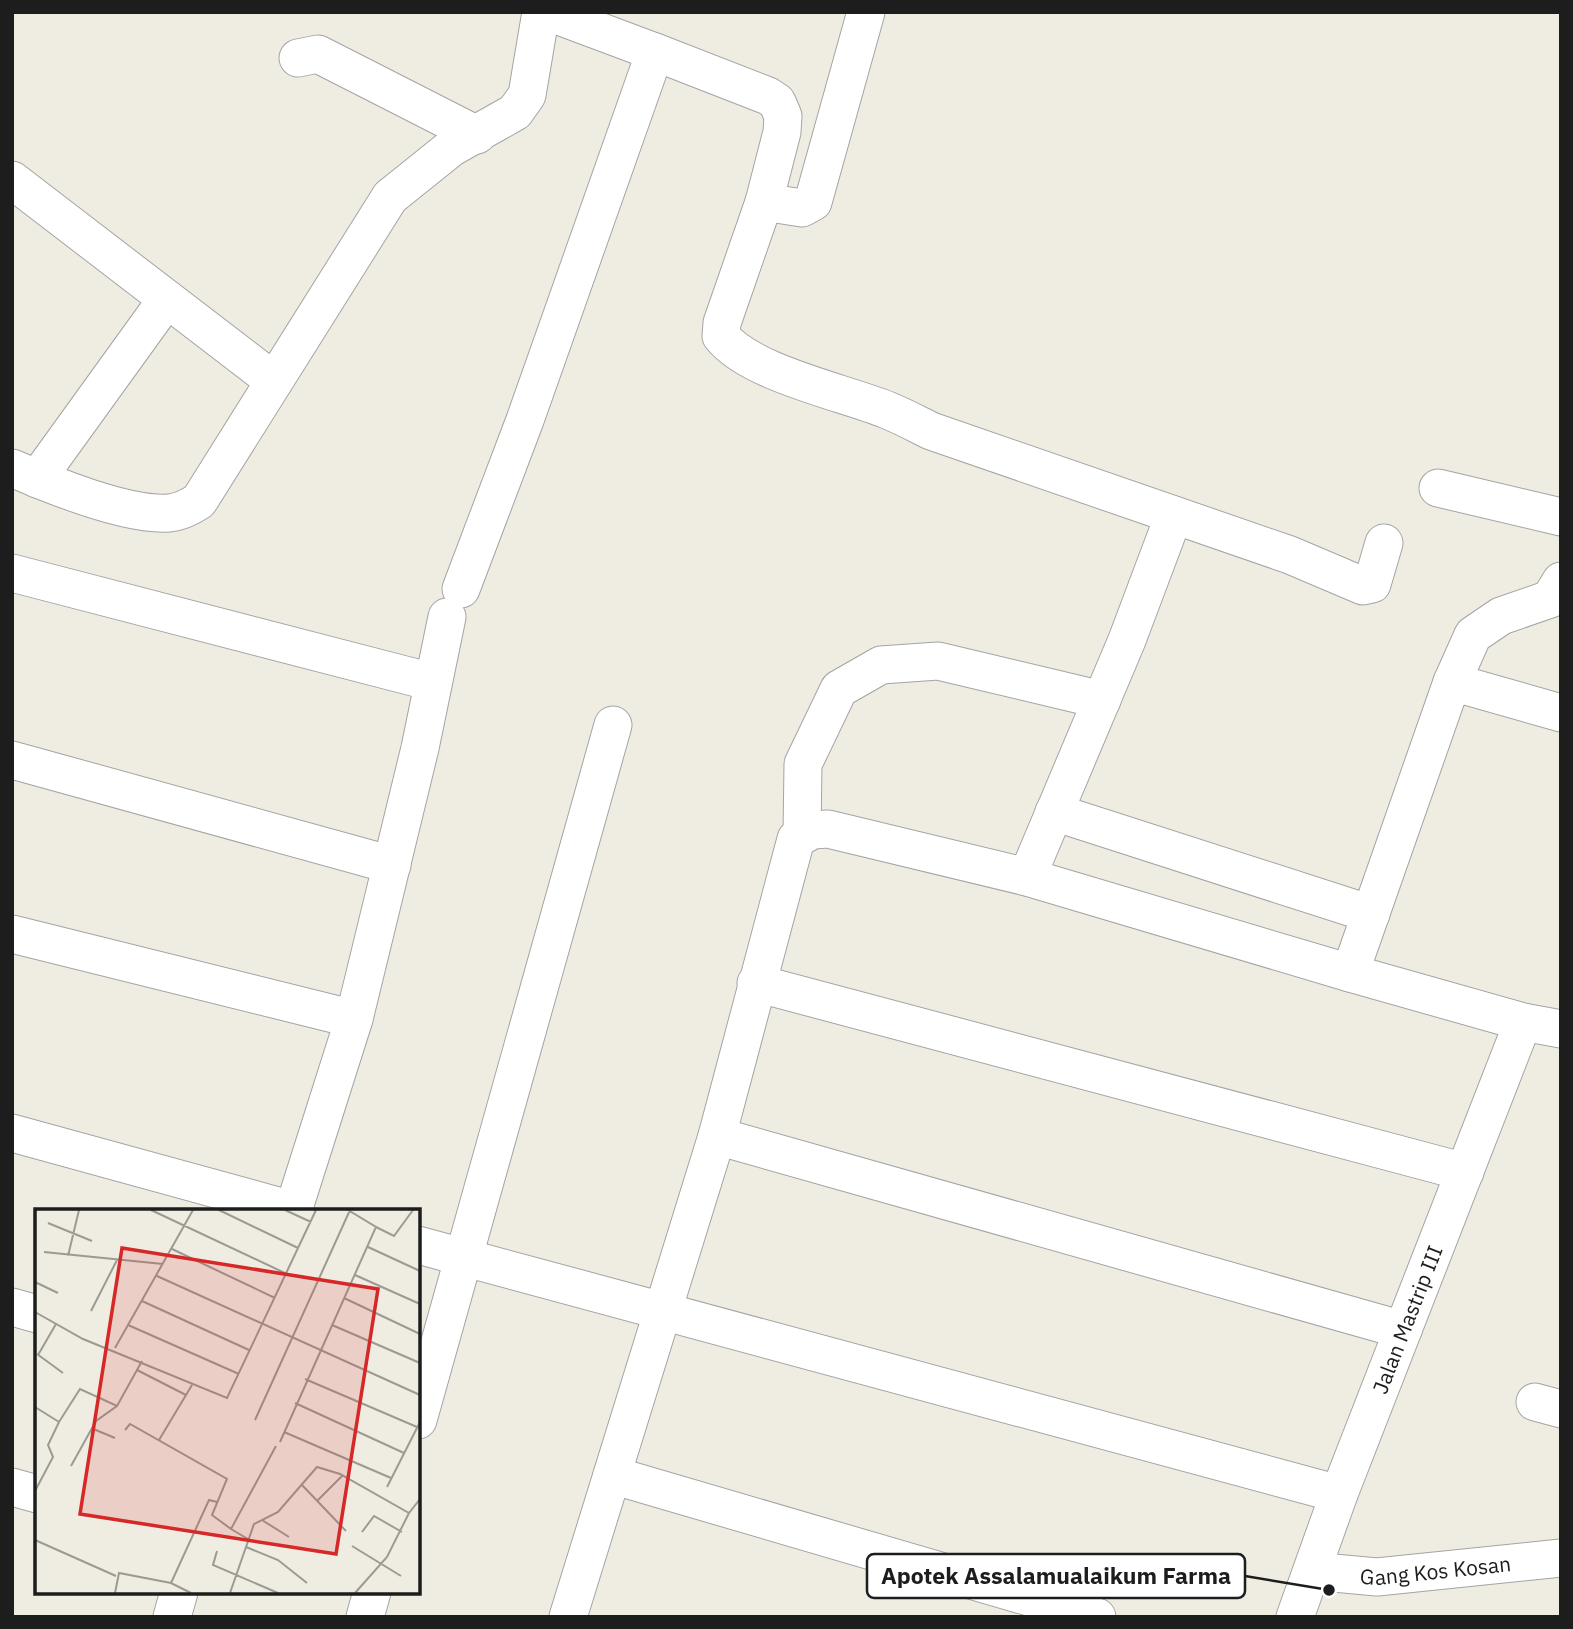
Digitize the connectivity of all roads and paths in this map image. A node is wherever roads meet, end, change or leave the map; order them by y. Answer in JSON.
{"nodes":[{"id":1,"x":541,"y":12,"type":"edge"},
{"id":2,"x":548,"y":12,"type":"edge"},
{"id":3,"x":866,"y":12,"type":"edge"},
{"id":4,"x":656,"y":51,"type":"junction"},
{"id":5,"x":298,"y":58,"type":"dead end"},
{"id":6,"x":477,"y":135,"type":"junction"},
{"id":7,"x":12,"y":180,"type":"edge"},
{"id":8,"x":764,"y":202,"type":"junction"},
{"id":9,"x":167,"y":299,"type":"junction"},
{"id":10,"x":274,"y":381,"type":"junction"},
{"id":11,"x":25,"y":474,"type":"edge"},
{"id":12,"x":1438,"y":488,"type":"dead end"},
{"id":13,"x":1174,"y":515,"type":"junction"},
{"id":14,"x":1561,"y":517,"type":"edge"},
{"id":15,"x":1384,"y":543,"type":"dead end"},
{"id":16,"x":12,"y":573,"type":"edge"},
{"id":17,"x":1561,"y":581,"type":"edge"},
{"id":18,"x":432,"y":682,"type":"junction"},
{"id":19,"x":1452,"y":682,"type":"junction"},
{"id":20,"x":1102,"y":700,"type":"junction"},
{"id":21,"x":1561,"y":712,"type":"edge"},
{"id":22,"x":613,"y":725,"type":"dead end"},
{"id":23,"x":12,"y":760,"type":"edge"},
{"id":24,"x":1054,"y":812,"type":"junction"},
{"id":25,"x":802,"y":834,"type":"junction"},
{"id":26,"x":393,"y":865,"type":"junction"},
{"id":27,"x":1027,"y":877,"type":"junction"},
{"id":28,"x":1371,"y":914,"type":"junction"},
{"id":29,"x":12,"y":934,"type":"edge"},
{"id":30,"x":1350,"y":973,"type":"junction"},
{"id":31,"x":756,"y":983,"type":"junction"},
{"id":32,"x":354,"y":1019,"type":"junction"},
{"id":33,"x":1523,"y":1022,"type":"junction"},
{"id":34,"x":1561,"y":1029,"type":"edge"},
{"id":35,"x":12,"y":1133,"type":"edge"},
{"id":36,"x":717,"y":1136,"type":"junction"},
{"id":37,"x":1465,"y":1172,"type":"junction"},
{"id":38,"x":287,"y":1209,"type":"edge"},
{"id":39,"x":295,"y":1209,"type":"edge"},
{"id":40,"x":420,"y":1246,"type":"edge"},
{"id":41,"x":462,"y":1258,"type":"junction"},
{"id":42,"x":12,"y":1307,"type":"edge"},
{"id":43,"x":661,"y":1311,"type":"junction"},
{"id":44,"x":35,"y":1313,"type":"edge"},
{"id":45,"x":1403,"y":1330,"type":"junction"},
{"id":46,"x":420,"y":1413,"type":"edge"},
{"id":47,"x":612,"y":1475,"type":"junction"},
{"id":48,"x":12,"y":1487,"type":"edge"},
{"id":49,"x":35,"y":1493,"type":"edge"},
{"id":50,"x":1339,"y":1494,"type":"junction"},
{"id":51,"x":1561,"y":1559,"type":"edge"},
{"id":52,"x":1311,"y":1571,"type":"junction"},
{"id":53,"x":178,"y":1594,"type":"edge"},
{"id":54,"x":371,"y":1594,"type":"edge"},
{"id":55,"x":172,"y":1617,"type":"edge"},
{"id":56,"x":365,"y":1617,"type":"edge"},
{"id":57,"x":568,"y":1617,"type":"edge"},
{"id":58,"x":1097,"y":1617,"type":"edge"},
{"id":59,"x":1295,"y":1617,"type":"edge"}],
"edges":[{"from":1,"to":6,"type":"street"},
{"from":2,"to":4,"type":"street"},
{"from":3,"to":8,"type":"street"},
{"from":4,"to":8,"type":"street"},
{"from":4,"to":18,"type":"street"},
{"from":5,"to":6,"type":"street"},
{"from":6,"to":10,"type":"street"},
{"from":7,"to":9,"type":"street"},
{"from":8,"to":13,"type":"street"},
{"from":9,"to":10,"type":"street"},
{"from":9,"to":11,"type":"street"},
{"from":10,"to":11,"type":"street"},
{"from":12,"to":14,"type":"street"},
{"from":13,"to":15,"type":"street"},
{"from":13,"to":20,"type":"street"},
{"from":16,"to":18,"type":"street"},
{"from":17,"to":19,"type":"street"},
{"from":18,"to":26,"type":"street"},
{"from":19,"to":21,"type":"street"},
{"from":19,"to":28,"type":"street"},
{"from":20,"to":24,"type":"street"},
{"from":20,"to":25,"type":"street"},
{"from":22,"to":41,"type":"street"},
{"from":23,"to":26,"type":"street"},
{"from":24,"to":27,"type":"street"},
{"from":24,"to":28,"type":"street"},
{"from":25,"to":27,"type":"street"},
{"from":25,"to":31,"type":"street"},
{"from":26,"to":32,"type":"street"},
{"from":27,"to":30,"type":"street"},
{"from":28,"to":30,"type":"street"},
{"from":29,"to":32,"type":"street"},
{"from":30,"to":33,"type":"street"},
{"from":31,"to":36,"type":"street"},
{"from":31,"to":37,"type":"street"},
{"from":32,"to":39,"type":"street"},
{"from":33,"to":34,"type":"street"},
{"from":33,"to":37,"type":"street","name":"Jalan Mastrip III"},
{"from":35,"to":38,"type":"street"},
{"from":36,"to":43,"type":"street"},
{"from":36,"to":45,"type":"street"},
{"from":37,"to":45,"type":"street","name":"Jalan Mastrip III"},
{"from":40,"to":41,"type":"street"},
{"from":41,"to":43,"type":"street"},
{"from":41,"to":46,"type":"street"},
{"from":42,"to":44,"type":"street"},
{"from":43,"to":47,"type":"street"},
{"from":43,"to":50,"type":"street"},
{"from":45,"to":50,"type":"street","name":"Jalan Mastrip III"},
{"from":47,"to":57,"type":"street"},
{"from":47,"to":58,"type":"street"},
{"from":48,"to":49,"type":"street"},
{"from":50,"to":52,"type":"street","name":"Jalan Mastrip III"},
{"from":51,"to":52,"type":"street","name":"Gang Kos Kosan"},
{"from":52,"to":59,"type":"street","name":"Jalan Mastrip III"},
{"from":53,"to":55,"type":"street"},
{"from":54,"to":56,"type":"street"}]}
